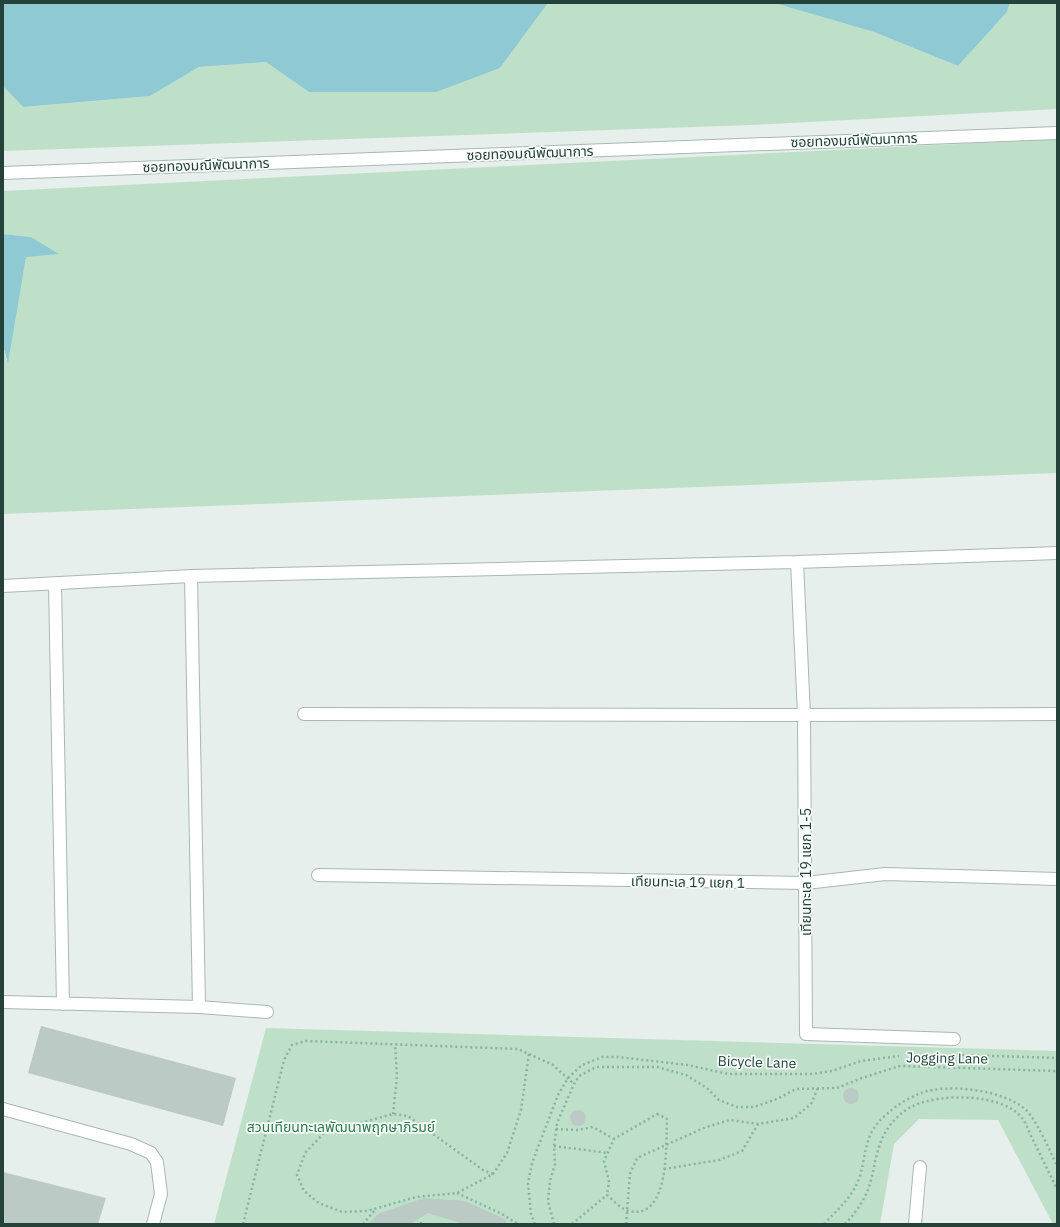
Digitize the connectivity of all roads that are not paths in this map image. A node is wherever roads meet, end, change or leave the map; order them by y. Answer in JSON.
{"nodes":[{"id":1,"x":1057,"y":133,"type":"edge"},
{"id":2,"x":3,"y":173,"type":"edge"},
{"id":3,"x":1057,"y":554,"type":"edge"},
{"id":4,"x":797,"y":562,"type":"junction"},
{"id":5,"x":191,"y":576,"type":"junction"},
{"id":6,"x":56,"y":584,"type":"junction"},
{"id":7,"x":3,"y":586,"type":"edge"},
{"id":8,"x":304,"y":714,"type":"dead end"},
{"id":9,"x":1057,"y":714,"type":"edge"},
{"id":10,"x":804,"y":715,"type":"junction"},
{"id":11,"x":318,"y":875,"type":"dead end"},
{"id":12,"x":1057,"y":879,"type":"edge"},
{"id":13,"x":806,"y":883,"type":"junction"},
{"id":14,"x":3,"y":1002,"type":"edge"},
{"id":15,"x":63,"y":1004,"type":"junction"},
{"id":16,"x":199,"y":1007,"type":"junction"},
{"id":17,"x":267,"y":1012,"type":"dead end"},
{"id":18,"x":954,"y":1039,"type":"dead end"},
{"id":19,"x":3,"y":1109,"type":"edge"},
{"id":20,"x":920,"y":1167,"type":"dead end"},
{"id":21,"x":153,"y":1224,"type":"edge"},
{"id":22,"x":915,"y":1224,"type":"edge"}],
"edges":[{"from":1,"to":2,"type":"street","name":"ซอยทองมณีพัฒนาการ"},
{"from":3,"to":4,"type":"street"},
{"from":4,"to":5,"type":"street"},
{"from":4,"to":10,"type":"street","name":"เทียนทะเล 19 แยก 1-5"},
{"from":5,"to":6,"type":"street"},
{"from":5,"to":16,"type":"street"},
{"from":6,"to":7,"type":"street"},
{"from":6,"to":15,"type":"street"},
{"from":8,"to":10,"type":"street"},
{"from":9,"to":10,"type":"street"},
{"from":10,"to":13,"type":"street","name":"เทียนทะเล 19 แยก 1-5"},
{"from":11,"to":13,"type":"street","name":"เทียนทะเล 19 แยก 1"},
{"from":12,"to":13,"type":"street","name":"เทียนทะเล 19 แยก 1"},
{"from":13,"to":18,"type":"street","name":"เทียนทะเล 19 แยก 1-5"},
{"from":14,"to":15,"type":"street"},
{"from":15,"to":16,"type":"street"},
{"from":16,"to":17,"type":"street"},
{"from":19,"to":21,"type":"street"},
{"from":20,"to":22,"type":"street"}]}
